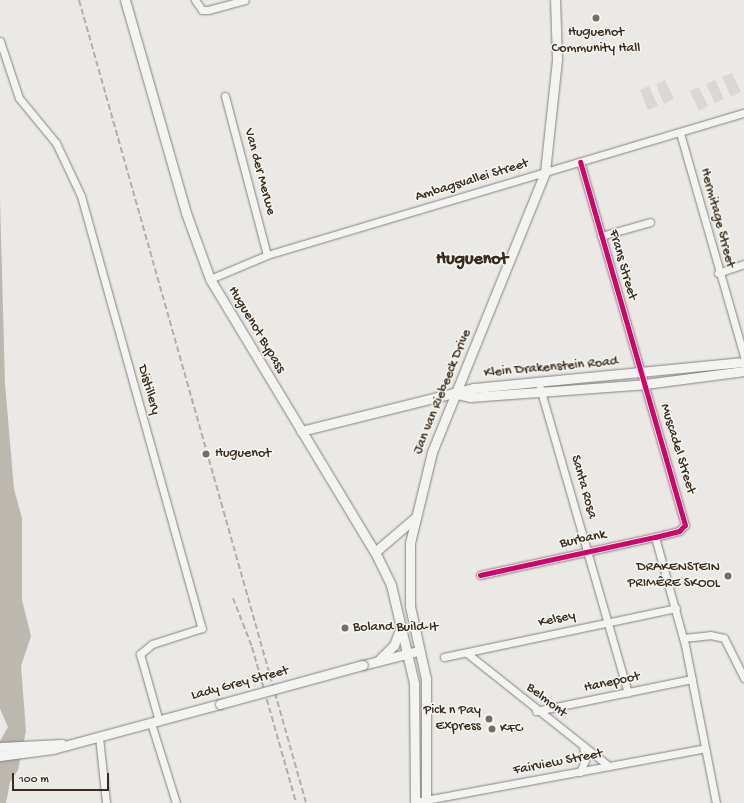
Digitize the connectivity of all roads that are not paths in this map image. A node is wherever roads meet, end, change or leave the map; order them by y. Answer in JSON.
{"nodes":[{"id":1,"x":125,"y":0,"type":"edge"},
{"id":2,"x":195,"y":0,"type":"edge"},
{"id":3,"x":245,"y":0,"type":"edge"},
{"id":4,"x":555,"y":0,"type":"edge"},
{"id":5,"x":0,"y":41,"type":"edge"},
{"id":6,"x":225,"y":96,"type":"dead end"},
{"id":7,"x":744,"y":113,"type":"edge"},
{"id":8,"x":680,"y":133,"type":"junction"},
{"id":9,"x":580,"y":162,"type":"junction"},
{"id":10,"x":545,"y":172,"type":"junction"},
{"id":11,"x":650,"y":222,"type":"dead end"},
{"id":12,"x":601,"y":236,"type":"junction"},
{"id":13,"x":268,"y":255,"type":"junction"},
{"id":14,"x":744,"y":264,"type":"edge"},
{"id":15,"x":718,"y":273,"type":"junction"},
{"id":16,"x":210,"y":279,"type":"junction"},
{"id":17,"x":744,"y":356,"type":"edge"},
{"id":18,"x":744,"y":362,"type":"edge"},
{"id":19,"x":744,"y":371,"type":"edge"},
{"id":20,"x":642,"y":374,"type":"junction"},
{"id":21,"x":538,"y":382,"type":"junction"},
{"id":22,"x":645,"y":384,"type":"junction"},
{"id":23,"x":541,"y":392,"type":"junction"},
{"id":24,"x":456,"y":394,"type":"junction"},
{"id":25,"x":301,"y":431,"type":"junction"},
{"id":26,"x":416,"y":517,"type":"junction"},
{"id":27,"x":685,"y":521,"type":"joint"},
{"id":28,"x":655,"y":537,"type":"junction"},
{"id":29,"x":588,"y":551,"type":"junction"},
{"id":30,"x":375,"y":552,"type":"junction"},
{"id":31,"x":480,"y":575,"type":"dead end"},
{"id":32,"x":676,"y":608,"type":"junction"},
{"id":33,"x":609,"y":622,"type":"junction"},
{"id":34,"x":402,"y":626,"type":"junction"},
{"id":35,"x":684,"y":638,"type":"junction"},
{"id":36,"x":421,"y":651,"type":"junction"},
{"id":37,"x":408,"y":653,"type":"junction"},
{"id":38,"x":468,"y":654,"type":"junction"},
{"id":39,"x":444,"y":657,"type":"dead end"},
{"id":40,"x":378,"y":661,"type":"junction"},
{"id":41,"x":744,"y":678,"type":"edge"},
{"id":42,"x":692,"y":679,"type":"junction"},
{"id":43,"x":628,"y":693,"type":"junction"},
{"id":44,"x":536,"y":711,"type":"junction"},
{"id":45,"x":155,"y":722,"type":"junction"},
{"id":46,"x":99,"y":737,"type":"junction"},
{"id":47,"x":66,"y":744,"type":"junction"},
{"id":48,"x":583,"y":746,"type":"junction"},
{"id":49,"x":0,"y":747,"type":"edge"},
{"id":50,"x":705,"y":748,"type":"junction"},
{"id":51,"x":0,"y":756,"type":"edge"},
{"id":52,"x":609,"y":766,"type":"junction"},
{"id":53,"x":580,"y":772,"type":"junction"},
{"id":54,"x":415,"y":802,"type":"edge"},
{"id":55,"x":426,"y":802,"type":"edge"},
{"id":56,"x":106,"y":803,"type":"edge"},
{"id":57,"x":176,"y":803,"type":"edge"},
{"id":58,"x":716,"y":803,"type":"edge"}],
"edges":[{"from":1,"to":16,"type":"main road","name":"Huguenot Bypass"},
{"from":2,"to":3,"type":"street"},
{"from":4,"to":10,"type":"main road","name":"Jan van Riebeeck Drive"},
{"from":5,"to":45,"type":"street","name":"Distillery"},
{"from":6,"to":13,"type":"street","name":"Van der Merwe"},
{"from":7,"to":8,"type":"street","name":"Ambagsvallei Street"},
{"from":8,"to":9,"type":"street","name":"Ambagsvallei Street"},
{"from":8,"to":15,"type":"street","name":"Hermitage Street"},
{"from":9,"to":10,"type":"street","name":"Ambagsvallei Street"},
{"from":9,"to":12,"type":"street","name":"Frans Street"},
{"from":10,"to":13,"type":"street","name":"Ambagsvallei Street"},
{"from":10,"to":24,"type":"main road","name":"Jan van Riebeeck Drive"},
{"from":11,"to":12,"type":"street"},
{"from":12,"to":20,"type":"street","name":"Frans Street"},
{"from":13,"to":16,"type":"street","name":"Ambagsvallei Street"},
{"from":14,"to":15,"type":"street"},
{"from":15,"to":17,"type":"street","name":"Hermitage Street"},
{"from":16,"to":25,"type":"main road","name":"Huguenot Bypass"},
{"from":18,"to":20,"type":"main road","name":"Klein Drakenstein Road"},
{"from":19,"to":22,"type":"main road","name":"Klein Drakenstein Road"},
{"from":20,"to":21,"type":"main road","name":"Klein Drakenstein Road"},
{"from":20,"to":22,"type":"street","name":"Frans Street"},
{"from":21,"to":23,"type":"street","name":"Santa Rosa"},
{"from":21,"to":24,"type":"main road","name":"Klein Drakenstein Road"},
{"from":22,"to":23,"type":"main road","name":"Klein Drakenstein Road"},
{"from":22,"to":27,"type":"street","name":"Muscadel Street"},
{"from":23,"to":24,"type":"main road","name":"Klein Drakenstein Road"},
{"from":23,"to":29,"type":"street","name":"Santa Rosa"},
{"from":24,"to":25,"type":"main road","name":"Klein Drakenstein Road"},
{"from":24,"to":26,"type":"main road","name":"Jan van Riebeeck Drive"},
{"from":25,"to":30,"type":"main road","name":"Huguenot Bypass"},
{"from":26,"to":30,"type":"main road"},
{"from":26,"to":36,"type":"main road","name":"Jan van Riebeeck Drive"},
{"from":27,"to":28,"type":"street","name":"Burbank"},
{"from":28,"to":29,"type":"street","name":"Burbank"},
{"from":28,"to":32,"type":"street"},
{"from":29,"to":31,"type":"street","name":"Burbank"},
{"from":29,"to":33,"type":"street","name":"Santa Rosa"},
{"from":30,"to":34,"type":"main road","name":"Huguenot Bypass"},
{"from":32,"to":33,"type":"street","name":"Kelsey"},
{"from":32,"to":35,"type":"street"},
{"from":33,"to":38,"type":"street","name":"Kelsey"},
{"from":33,"to":43,"type":"street","name":"Santa Rosa"},
{"from":34,"to":37,"type":"main road","name":"Huguenot Bypass"},
{"from":34,"to":40,"type":"main road"},
{"from":35,"to":41,"type":"street"},
{"from":35,"to":42,"type":"street"},
{"from":36,"to":37,"type":"main road","name":"Lady Grey Street"},
{"from":36,"to":55,"type":"main road","name":"Jan van Riebeeck Drive"},
{"from":37,"to":40,"type":"main road","name":"Lady Grey Street"},
{"from":37,"to":54,"type":"main road"},
{"from":38,"to":39,"type":"street","name":"Kelsey"},
{"from":38,"to":44,"type":"street","name":"Belmont"},
{"from":40,"to":45,"type":"main road","name":"Lady Grey Street","bridge":true},
{"from":42,"to":43,"type":"street","name":"Hanepoot"},
{"from":42,"to":50,"type":"street"},
{"from":43,"to":44,"type":"street","name":"Hanepoot"},
{"from":44,"to":48,"type":"street","name":"Belmont"},
{"from":45,"to":46,"type":"main road","name":"Lady Grey Street"},
{"from":45,"to":57,"type":"street"},
{"from":46,"to":47,"type":"main road","name":"Lady Grey Street"},
{"from":46,"to":56,"type":"street"},
{"from":47,"to":49,"type":"main road","name":"Lady Grey Street"},
{"from":47,"to":51,"type":"main road","name":"Lady Grey Street"},
{"from":48,"to":52,"type":"street","name":"Belmont"},
{"from":48,"to":53,"type":"street"},
{"from":50,"to":52,"type":"street","name":"Fairview Street"},
{"from":50,"to":58,"type":"street"},
{"from":52,"to":53,"type":"street","name":"Fairview Street"},
{"from":53,"to":55,"type":"street","name":"Fairview Street"},
{"from":54,"to":55,"type":"street","name":"Fairview Street"}]}
